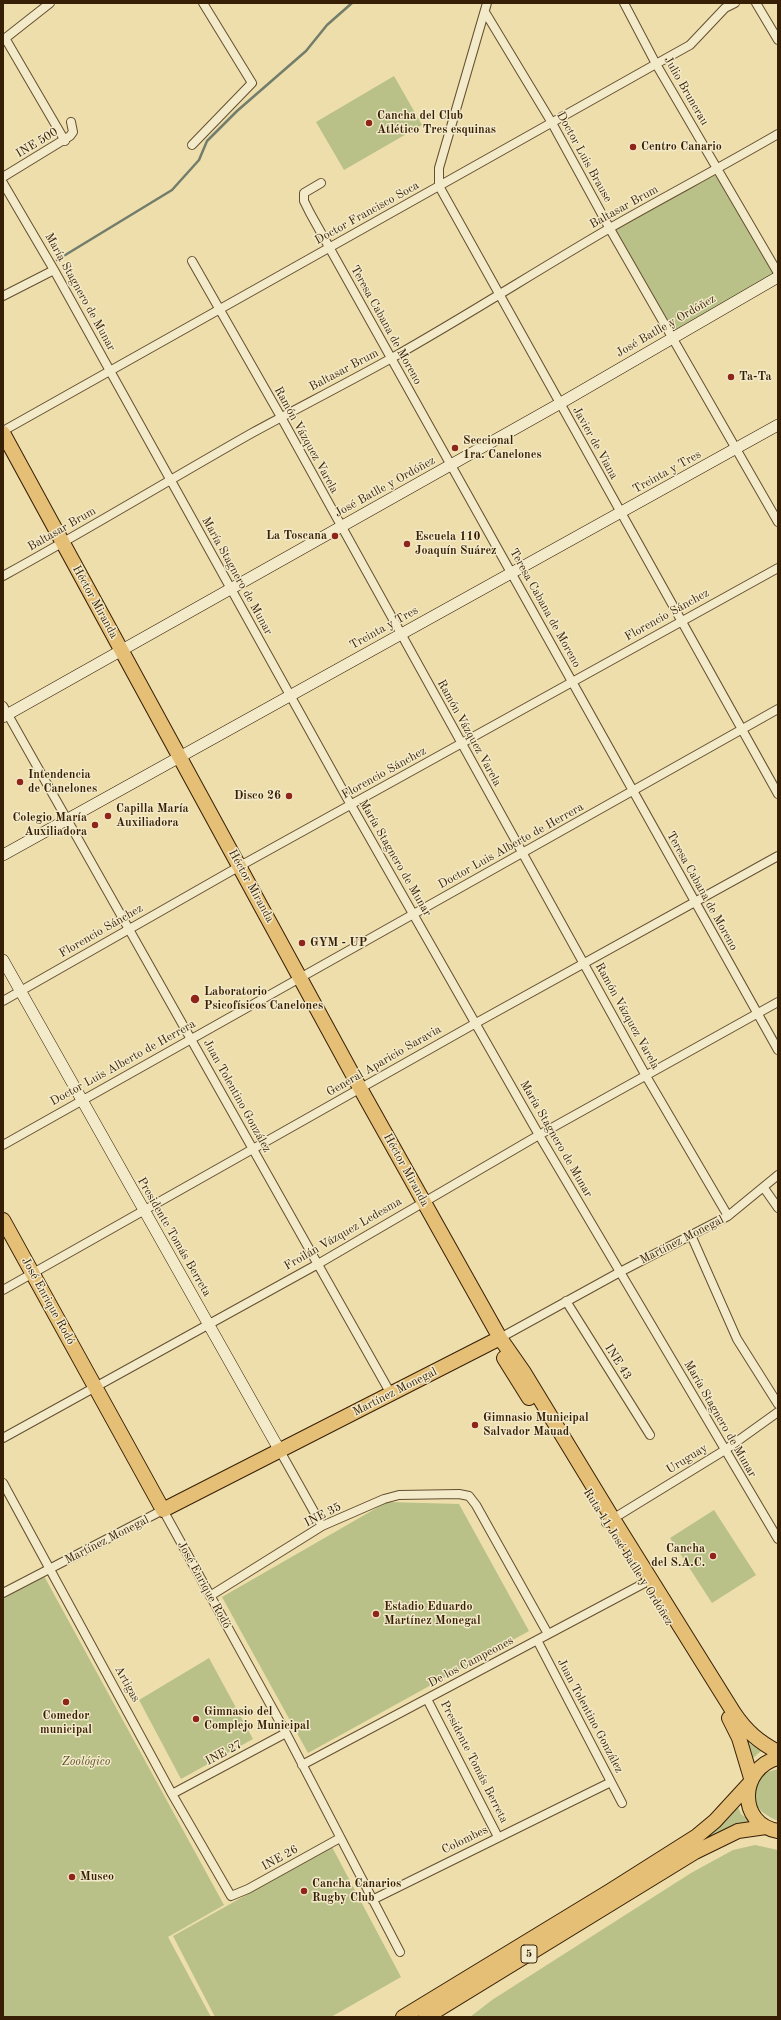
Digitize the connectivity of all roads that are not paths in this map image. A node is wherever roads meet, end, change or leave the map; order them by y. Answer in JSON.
{"nodes":[{"id":1,"x":50,"y":3,"type":"edge"},
{"id":2,"x":203,"y":3,"type":"edge"},
{"id":3,"x":487,"y":3,"type":"edge"},
{"id":4,"x":624,"y":3,"type":"edge"},
{"id":5,"x":735,"y":3,"type":"edge"},
{"id":6,"x":756,"y":3,"type":"edge"},
{"id":7,"x":485,"y":12,"type":"junction"},
{"id":8,"x":4,"y":39,"type":"edge"},
{"id":9,"x":778,"y":40,"type":"edge"},
{"id":10,"x":656,"y":64,"type":"junction"},
{"id":11,"x":71,"y":122,"type":"dead end"},
{"id":12,"x":552,"y":123,"type":"junction"},
{"id":13,"x":778,"y":134,"type":"edge"},
{"id":14,"x":65,"y":141,"type":"junction"},
{"id":15,"x":192,"y":145,"type":"dead end"},
{"id":16,"x":717,"y":170,"type":"junction"},
{"id":17,"x":3,"y":177,"type":"edge"},
{"id":18,"x":3,"y":183,"type":"edge"},
{"id":19,"x":321,"y":183,"type":"dead end"},
{"id":20,"x":439,"y":186,"type":"junction"},
{"id":21,"x":610,"y":229,"type":"junction"},
{"id":22,"x":329,"y":248,"type":"junction"},
{"id":23,"x":192,"y":261,"type":"dead end"},
{"id":24,"x":54,"y":270,"type":"junction"},
{"id":25,"x":778,"y":273,"type":"edge"},
{"id":26,"x":778,"y":276,"type":"edge"},
{"id":27,"x":500,"y":295,"type":"junction"},
{"id":28,"x":3,"y":296,"type":"edge"},
{"id":29,"x":220,"y":310,"type":"junction"},
{"id":30,"x":672,"y":337,"type":"junction"},
{"id":31,"x":390,"y":358,"type":"junction"},
{"id":32,"x":111,"y":372,"type":"junction"},
{"id":33,"x":559,"y":404,"type":"junction"},
{"id":34,"x":281,"y":417,"type":"junction"},
{"id":35,"x":778,"y":425,"type":"edge"},
{"id":36,"x":3,"y":432,"type":"edge"},
{"id":37,"x":736,"y":449,"type":"junction"},
{"id":38,"x":451,"y":465,"type":"junction"},
{"id":39,"x":170,"y":480,"type":"junction"},
{"id":40,"x":620,"y":512,"type":"junction"},
{"id":41,"x":778,"y":522,"type":"edge"},
{"id":42,"x":340,"y":527,"type":"junction"},
{"id":43,"x":63,"y":543,"type":"junction"},
{"id":44,"x":778,"y":568,"type":"edge"},
{"id":45,"x":512,"y":572,"type":"junction"},
{"id":46,"x":3,"y":576,"type":"edge"},
{"id":47,"x":230,"y":589,"type":"junction"},
{"id":48,"x":682,"y":621,"type":"junction"},
{"id":49,"x":400,"y":634,"type":"junction"},
{"id":50,"x":122,"y":651,"type":"junction"},
{"id":51,"x":572,"y":682,"type":"junction"},
{"id":52,"x":290,"y":695,"type":"junction"},
{"id":53,"x":778,"y":709,"type":"edge"},
{"id":54,"x":5,"y":712,"type":"edge"},
{"id":55,"x":742,"y":730,"type":"junction"},
{"id":56,"x":461,"y":743,"type":"junction"},
{"id":57,"x":179,"y":757,"type":"junction"},
{"id":58,"x":633,"y":791,"type":"junction"},
{"id":59,"x":778,"y":794,"type":"edge"},
{"id":60,"x":351,"y":805,"type":"junction"},
{"id":61,"x":67,"y":820,"type":"junction"},
{"id":62,"x":522,"y":854,"type":"junction"},
{"id":63,"x":3,"y":855,"type":"edge"},
{"id":64,"x":778,"y":856,"type":"edge"},
{"id":65,"x":240,"y":866,"type":"junction"},
{"id":66,"x":695,"y":902,"type":"junction"},
{"id":67,"x":414,"y":915,"type":"junction"},
{"id":68,"x":129,"y":929,"type":"junction"},
{"id":69,"x":3,"y":960,"type":"edge"},
{"id":70,"x":583,"y":963,"type":"junction"},
{"id":71,"x":301,"y":977,"type":"junction"},
{"id":72,"x":20,"y":991,"type":"junction"},
{"id":73,"x":3,"y":1001,"type":"edge"},
{"id":74,"x":778,"y":1002,"type":"edge"},
{"id":75,"x":757,"y":1014,"type":"junction"},
{"id":76,"x":476,"y":1023,"type":"junction"},
{"id":77,"x":190,"y":1038,"type":"junction"},
{"id":78,"x":778,"y":1050,"type":"edge"},
{"id":79,"x":646,"y":1076,"type":"junction"},
{"id":80,"x":360,"y":1088,"type":"junction"},
{"id":81,"x":82,"y":1100,"type":"junction"},
{"id":82,"x":539,"y":1135,"type":"junction"},
{"id":83,"x":3,"y":1145,"type":"edge"},
{"id":84,"x":253,"y":1150,"type":"junction"},
{"id":85,"x":778,"y":1175,"type":"edge"},
{"id":86,"x":764,"y":1188,"type":"junction"},
{"id":87,"x":423,"y":1202,"type":"junction"},
{"id":88,"x":778,"y":1208,"type":"edge"},
{"id":89,"x":144,"y":1212,"type":"junction"},
{"id":90,"x":728,"y":1216,"type":"junction"},
{"id":91,"x":3,"y":1220,"type":"edge"},
{"id":92,"x":691,"y":1235,"type":"junction"},
{"id":93,"x":318,"y":1264,"type":"junction"},
{"id":94,"x":620,"y":1272,"type":"junction"},
{"id":95,"x":32,"y":1274,"type":"junction"},
{"id":96,"x":3,"y":1290,"type":"edge"},
{"id":97,"x":566,"y":1301,"type":"junction"},
{"id":98,"x":208,"y":1324,"type":"junction"},
{"id":99,"x":497,"y":1339,"type":"junction"},
{"id":100,"x":96,"y":1388,"type":"junction"},
{"id":101,"x":391,"y":1394,"type":"junction"},
{"id":102,"x":778,"y":1404,"type":"edge"},
{"id":103,"x":778,"y":1412,"type":"edge"},
{"id":104,"x":650,"y":1435,"type":"dead end"},
{"id":105,"x":3,"y":1438,"type":"edge"},
{"id":106,"x":725,"y":1450,"type":"junction"},
{"id":107,"x":280,"y":1451,"type":"junction"},
{"id":108,"x":3,"y":1483,"type":"edge"},
{"id":109,"x":163,"y":1510,"type":"junction"},
{"id":110,"x":610,"y":1521,"type":"junction"},
{"id":111,"x":322,"y":1526,"type":"junction"},
{"id":112,"x":778,"y":1539,"type":"edge"},
{"id":113,"x":50,"y":1569,"type":"junction"},
{"id":114,"x":648,"y":1581,"type":"junction"},
{"id":115,"x":3,"y":1593,"type":"edge"},
{"id":116,"x":210,"y":1596,"type":"junction"},
{"id":117,"x":548,"y":1634,"type":"junction"},
{"id":118,"x":537,"y":1640,"type":"junction"},
{"id":119,"x":427,"y":1699,"type":"junction"},
{"id":120,"x":286,"y":1733,"type":"junction"},
{"id":121,"x":778,"y":1752,"type":"edge"},
{"id":122,"x":778,"y":1758,"type":"edge"},
{"id":123,"x":302,"y":1765,"type":"junction"},
{"id":124,"x":750,"y":1781,"type":"junction"},
{"id":125,"x":611,"y":1782,"type":"junction"},
{"id":126,"x":172,"y":1794,"type":"junction"},
{"id":127,"x":622,"y":1803,"type":"dead end"},
{"id":128,"x":772,"y":1829,"type":"edge"},
{"id":129,"x":498,"y":1837,"type":"junction"},
{"id":130,"x":340,"y":1838,"type":"junction"},
{"id":131,"x":232,"y":1896,"type":"joint"},
{"id":132,"x":372,"y":1900,"type":"junction"},
{"id":133,"x":400,"y":1952,"type":"dead end"},
{"id":134,"x":403,"y":2017,"type":"edge"},
{"id":135,"x":426,"y":2017,"type":"edge"}],
"edges":[{"from":1,"to":8,"type":"street"},
{"from":2,"to":15,"type":"street"},
{"from":3,"to":7,"type":"street"},
{"from":4,"to":10,"type":"street","name":"Julio Brunerau"},
{"from":5,"to":10,"type":"street","name":"Doctor Francisco Soca"},
{"from":6,"to":9,"type":"street"},
{"from":7,"to":12,"type":"street","name":"Doctor Luis Brause"},
{"from":7,"to":20,"type":"street"},
{"from":8,"to":14,"type":"street"},
{"from":10,"to":12,"type":"street","name":"Doctor Francisco Soca"},
{"from":10,"to":16,"type":"street","name":"Julio Brunerau"},
{"from":11,"to":14,"type":"street","name":"INE 500"},
{"from":12,"to":20,"type":"street","name":"Doctor Francisco Soca"},
{"from":12,"to":21,"type":"street","name":"Doctor Luis Brause"},
{"from":13,"to":16,"type":"street","name":"Baltasar Brum"},
{"from":14,"to":17,"type":"street","name":"INE 500"},
{"from":16,"to":21,"type":"street","name":"Baltasar Brum"},
{"from":16,"to":25,"type":"street","name":"Julio Brunerau"},
{"from":18,"to":24,"type":"street","name":"María Stagnero de Munar"},
{"from":19,"to":22,"type":"street","name":"Teresa Cabana de Moreno"},
{"from":20,"to":22,"type":"street","name":"Doctor Francisco Soca"},
{"from":20,"to":27,"type":"street","name":"Javier de Viana"},
{"from":21,"to":27,"type":"street","name":"Baltasar Brum"},
{"from":21,"to":30,"type":"street","name":"Doctor Luis Brause"},
{"from":22,"to":29,"type":"street","name":"Doctor Francisco Soca"},
{"from":22,"to":31,"type":"street","name":"Teresa Cabana de Moreno"},
{"from":23,"to":29,"type":"street","name":"Ramón Vázquez Varela"},
{"from":24,"to":28,"type":"street"},
{"from":24,"to":32,"type":"street","name":"María Stagnero de Munar"},
{"from":26,"to":30,"type":"street","name":"José Batlle y Ordóñez"},
{"from":27,"to":31,"type":"street","name":"Baltasar Brum"},
{"from":27,"to":33,"type":"street","name":"Javier de Viana"},
{"from":29,"to":32,"type":"street","name":"Doctor Francisco Soca"},
{"from":29,"to":34,"type":"street","name":"Ramón Vázquez Varela"},
{"from":30,"to":33,"type":"street","name":"José Batlle y Ordóñez"},
{"from":30,"to":37,"type":"street","name":"Doctor Luis Brause"},
{"from":31,"to":34,"type":"street","name":"Baltasar Brum"},
{"from":31,"to":38,"type":"street","name":"Teresa Cabana de Moreno"},
{"from":32,"to":36,"type":"street","name":"Doctor Francisco Soca"},
{"from":32,"to":39,"type":"street","name":"María Stagnero de Munar"},
{"from":33,"to":38,"type":"street","name":"José Batlle y Ordóñez"},
{"from":33,"to":40,"type":"street","name":"Javier de Viana"},
{"from":34,"to":39,"type":"street","name":"Baltasar Brum"},
{"from":34,"to":42,"type":"street","name":"Ramón Vázquez Varela"},
{"from":35,"to":37,"type":"street","name":"Treinta y Tres"},
{"from":36,"to":43,"type":"highway","name":"Héctor Miranda"},
{"from":37,"to":40,"type":"street","name":"Treinta y Tres"},
{"from":37,"to":41,"type":"street","name":"Doctor Luis Brause"},
{"from":38,"to":42,"type":"street","name":"José Batlle y Ordóñez"},
{"from":38,"to":45,"type":"street","name":"Teresa Cabana de Moreno"},
{"from":39,"to":43,"type":"street","name":"Baltasar Brum"},
{"from":39,"to":47,"type":"street","name":"María Stagnero de Munar"},
{"from":40,"to":45,"type":"street","name":"Treinta y Tres"},
{"from":40,"to":48,"type":"street","name":"Javier de Viana"},
{"from":42,"to":47,"type":"street","name":"José Batlle y Ordóñez"},
{"from":42,"to":49,"type":"street","name":"Ramón Vázquez Varela"},
{"from":43,"to":46,"type":"street","name":"Baltasar Brum"},
{"from":43,"to":50,"type":"highway","name":"Héctor Miranda"},
{"from":44,"to":48,"type":"street","name":"Florencio Sánchez"},
{"from":45,"to":49,"type":"street","name":"Treinta y Tres"},
{"from":45,"to":51,"type":"street","name":"Teresa Cabana de Moreno"},
{"from":47,"to":50,"type":"street","name":"José Batlle y Ordóñez"},
{"from":47,"to":52,"type":"street","name":"María Stagnero de Munar"},
{"from":48,"to":51,"type":"street","name":"Florencio Sánchez"},
{"from":48,"to":55,"type":"street","name":"Javier de Viana"},
{"from":49,"to":52,"type":"street","name":"Treinta y Tres"},
{"from":49,"to":56,"type":"street","name":"Ramón Vázquez Varela"},
{"from":50,"to":54,"type":"street","name":"José Batlle y Ordóñez"},
{"from":50,"to":57,"type":"highway","name":"Héctor Miranda"},
{"from":51,"to":56,"type":"street","name":"Florencio Sánchez"},
{"from":51,"to":58,"type":"street","name":"Teresa Cabana de Moreno"},
{"from":52,"to":57,"type":"street","name":"Treinta y Tres"},
{"from":52,"to":60,"type":"street","name":"María Stagnero de Munar"},
{"from":53,"to":55,"type":"street","name":"Doctor Luis Alberto de Herrera"},
{"from":54,"to":61,"type":"street","name":"Juan Tolentino González"},
{"from":55,"to":58,"type":"street","name":"Doctor Luis Alberto de Herrera"},
{"from":55,"to":59,"type":"street","name":"Javier de Viana"},
{"from":56,"to":60,"type":"street","name":"Florencio Sánchez"},
{"from":56,"to":62,"type":"street","name":"Ramón Vázquez Varela"},
{"from":57,"to":61,"type":"street","name":"Treinta y Tres"},
{"from":57,"to":65,"type":"highway","name":"Héctor Miranda"},
{"from":58,"to":62,"type":"street","name":"Doctor Luis Alberto de Herrera"},
{"from":58,"to":66,"type":"street","name":"Teresa Cabana de Moreno"},
{"from":60,"to":65,"type":"street","name":"Florencio Sánchez"},
{"from":60,"to":67,"type":"street","name":"María Stagnero de Munar"},
{"from":61,"to":63,"type":"street","name":"Treinta y Tres"},
{"from":61,"to":68,"type":"street","name":"Juan Tolentino González"},
{"from":62,"to":67,"type":"street","name":"Doctor Luis Alberto de Herrera"},
{"from":62,"to":70,"type":"street","name":"Ramón Vázquez Varela"},
{"from":64,"to":66,"type":"street","name":"General Aparicio Saravia"},
{"from":65,"to":68,"type":"street","name":"Florencio Sánchez"},
{"from":65,"to":71,"type":"highway","name":"Héctor Miranda"},
{"from":66,"to":70,"type":"street","name":"General Aparicio Saravia"},
{"from":66,"to":75,"type":"street","name":"Teresa Cabana de Moreno"},
{"from":67,"to":71,"type":"street","name":"Doctor Luis Alberto de Herrera"},
{"from":67,"to":76,"type":"street","name":"María Stagnero de Munar"},
{"from":68,"to":72,"type":"street","name":"Florencio Sánchez"},
{"from":68,"to":77,"type":"street","name":"Juan Tolentino González"},
{"from":69,"to":72,"type":"street","name":"Presidente Tomás Berreta"},
{"from":70,"to":76,"type":"street","name":"General Aparicio Saravia"},
{"from":70,"to":79,"type":"street","name":"Ramón Vázquez Varela"},
{"from":71,"to":77,"type":"street","name":"Doctor Luis Alberto de Herrera"},
{"from":71,"to":80,"type":"highway","name":"Héctor Miranda"},
{"from":72,"to":73,"type":"street","name":"Florencio Sánchez"},
{"from":72,"to":81,"type":"street","name":"Presidente Tomás Berreta"},
{"from":74,"to":75,"type":"street","name":"Froilán Vázquez Ledesma"},
{"from":75,"to":78,"type":"street","name":"Teresa Cabana de Moreno"},
{"from":75,"to":79,"type":"street","name":"Froilán Vázquez Ledesma"},
{"from":76,"to":80,"type":"street","name":"General Aparicio Saravia"},
{"from":76,"to":82,"type":"street","name":"María Stagnero de Munar"},
{"from":77,"to":81,"type":"street","name":"Doctor Luis Alberto de Herrera"},
{"from":77,"to":84,"type":"street","name":"Juan Tolentino González"},
{"from":79,"to":82,"type":"street","name":"Froilán Vázquez Ledesma"},
{"from":79,"to":90,"type":"street","name":"Ramón Vázquez Varela"},
{"from":80,"to":84,"type":"street","name":"General Aparicio Saravia"},
{"from":80,"to":87,"type":"highway","name":"Héctor Miranda"},
{"from":81,"to":83,"type":"street","name":"Doctor Luis Alberto de Herrera"},
{"from":81,"to":89,"type":"street","name":"Presidente Tomás Berreta"},
{"from":82,"to":87,"type":"street","name":"Froilán Vázquez Ledesma"},
{"from":82,"to":94,"type":"street","name":"María Stagnero de Munar"},
{"from":84,"to":89,"type":"street","name":"General Aparicio Saravia"},
{"from":84,"to":93,"type":"street","name":"Juan Tolentino González"},
{"from":85,"to":86,"type":"street","name":"Martínez Monegal"},
{"from":86,"to":88,"type":"street"},
{"from":86,"to":90,"type":"street","name":"Martínez Monegal"},
{"from":87,"to":93,"type":"street","name":"Froilán Vázquez Ledesma"},
{"from":87,"to":99,"type":"highway","name":"Héctor Miranda"},
{"from":89,"to":95,"type":"street","name":"General Aparicio Saravia"},
{"from":89,"to":98,"type":"street","name":"Presidente Tomás Berreta"},
{"from":90,"to":92,"type":"street","name":"Martínez Monegal"},
{"from":91,"to":95,"type":"highway","name":"José Enrique Rodó"},
{"from":92,"to":94,"type":"street","name":"Martínez Monegal"},
{"from":92,"to":102,"type":"street"},
{"from":93,"to":98,"type":"street","name":"Froilán Vázquez Ledesma"},
{"from":93,"to":101,"type":"street","name":"Juan Tolentino González"},
{"from":94,"to":97,"type":"street","name":"Martínez Monegal"},
{"from":94,"to":106,"type":"street","name":"María Stagnero de Munar"},
{"from":95,"to":96,"type":"street","name":"General Aparicio Saravia"},
{"from":95,"to":100,"type":"highway","name":"José Enrique Rodó"},
{"from":97,"to":99,"type":"street","name":"Martínez Monegal"},
{"from":97,"to":104,"type":"street","name":"INE 43"},
{"from":98,"to":100,"type":"street","name":"Froilán Vázquez Ledesma"},
{"from":98,"to":107,"type":"street","name":"Presidente Tomás Berreta"},
{"from":99,"to":101,"type":"highway","name":"Martínez Monegal"},
{"from":99,"to":110,"type":"highway","name":"Ruta 11 José Batlle y Ordóñez"},
{"from":100,"to":105,"type":"street","name":"Froilán Vázquez Ledesma"},
{"from":100,"to":109,"type":"highway","name":"José Enrique Rodó"},
{"from":101,"to":107,"type":"highway","name":"Martínez Monegal"},
{"from":103,"to":106,"type":"street","name":"Uruguay"},
{"from":106,"to":110,"type":"street","name":"Uruguay"},
{"from":106,"to":112,"type":"street","name":"María Stagnero de Munar"},
{"from":107,"to":109,"type":"highway","name":"Martínez Monegal"},
{"from":107,"to":111,"type":"street","name":"Presidente Tomás Berreta"},
{"from":108,"to":113,"type":"street","name":"Artigas"},
{"from":109,"to":113,"type":"street","name":"Martínez Monegal"},
{"from":109,"to":116,"type":"street","name":"José Enrique Rodó"},
{"from":110,"to":114,"type":"highway","name":"Ruta 11 José Batlle y Ordóñez"},
{"from":111,"to":116,"type":"street","name":"INE 35"},
{"from":111,"to":117,"type":"street","name":"INE 35"},
{"from":113,"to":115,"type":"street","name":"Martínez Monegal"},
{"from":113,"to":126,"type":"street","name":"Artigas"},
{"from":114,"to":117,"type":"street","name":"De los Campeones"},
{"from":114,"to":121,"type":"highway","name":"Ruta 11 José Batlle y Ordóñez"},
{"from":114,"to":124,"type":"highway","name":"Ruta 11 José Batlle y Ordóñez"},
{"from":116,"to":120,"type":"street","name":"José Enrique Rodó"},
{"from":117,"to":118,"type":"street","name":"De los Campeones"},
{"from":118,"to":119,"type":"street","name":"De los Campeones"},
{"from":118,"to":125,"type":"street","name":"Juan Tolentino González"},
{"from":119,"to":123,"type":"street","name":"De los Campeones"},
{"from":119,"to":129,"type":"street","name":"Presidente Tomás Berreta"},
{"from":120,"to":123,"type":"street","name":"José Enrique Rodó"},
{"from":120,"to":126,"type":"street","name":"INE 27"},
{"from":122,"to":124,"type":"highway"},
{"from":123,"to":130,"type":"street","name":"José Enrique Rodó"},
{"from":124,"to":128,"type":"highway","name":"Ruta 11 José Batlle y Ordóñez"},
{"from":124,"to":134,"type":"highway","number":"5"},
{"from":125,"to":127,"type":"street","name":"Juan Tolentino González"},
{"from":125,"to":129,"type":"street","name":"Colombes"},
{"from":126,"to":131,"type":"street","name":"Artigas"},
{"from":128,"to":135,"type":"highway","number":"5"},
{"from":129,"to":132,"type":"street","name":"Colombes"},
{"from":130,"to":131,"type":"street","name":"INE 26"},
{"from":130,"to":132,"type":"street","name":"José Enrique Rodó"},
{"from":132,"to":133,"type":"street","name":"José Enrique Rodó"}]}
